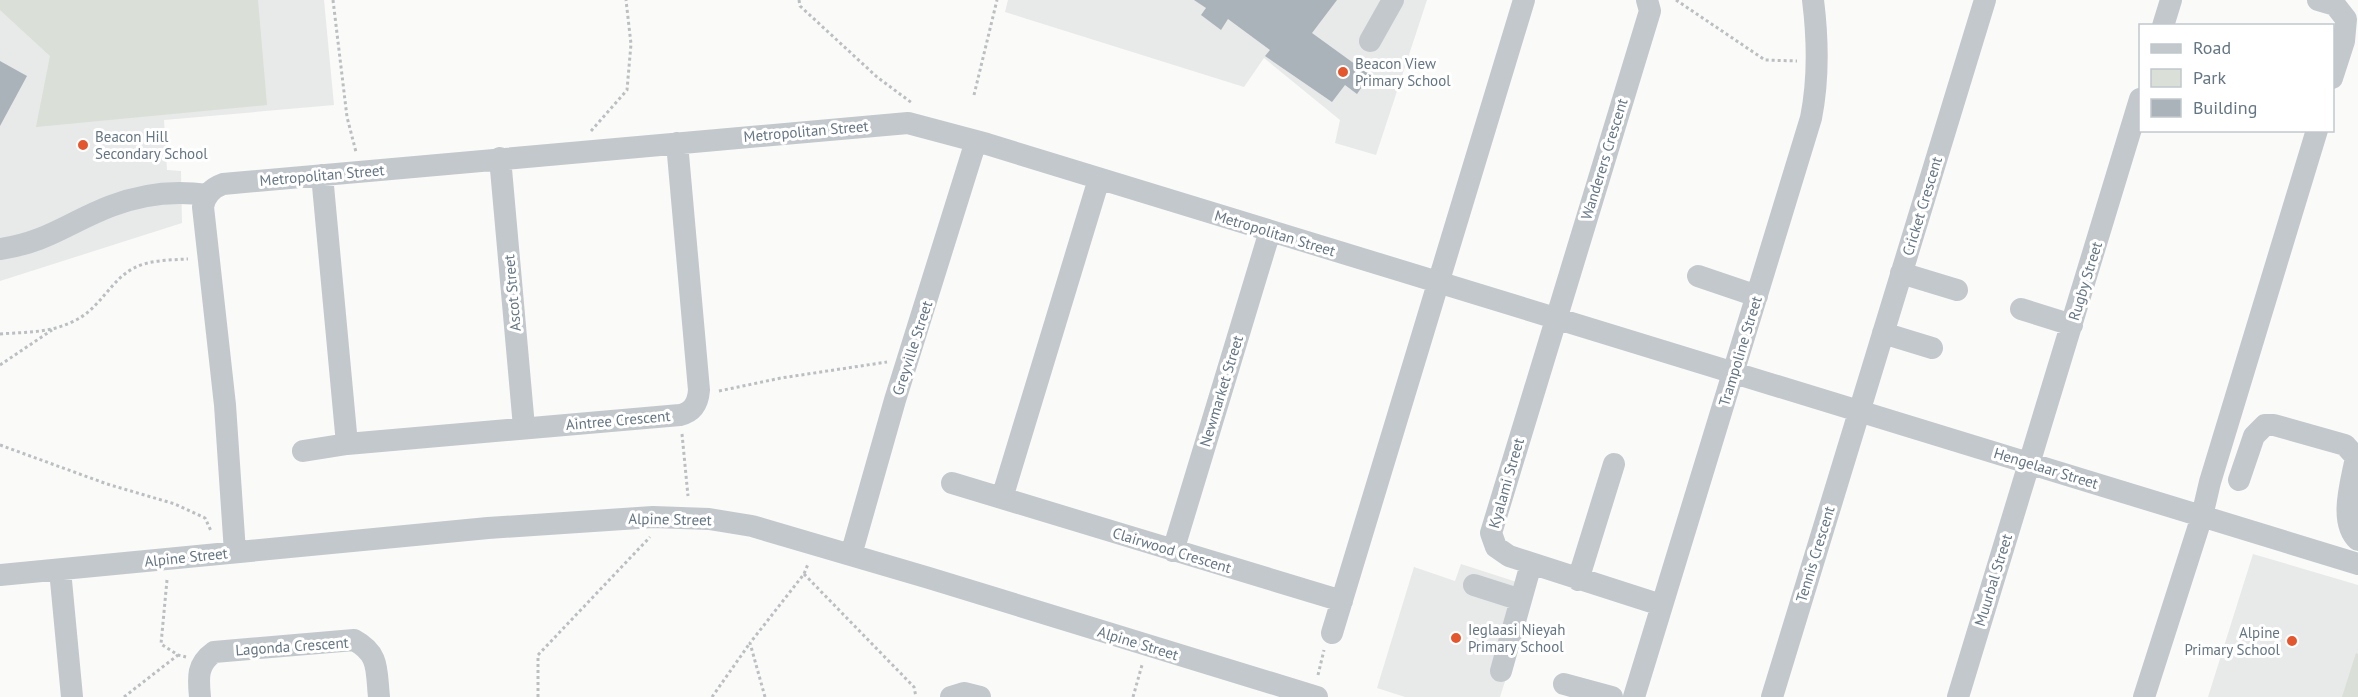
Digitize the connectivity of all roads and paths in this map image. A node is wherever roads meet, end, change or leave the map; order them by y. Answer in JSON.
{"nodes":[{"id":1,"x":333,"y":0,"type":"edge"},
{"id":2,"x":626,"y":0,"type":"edge"},
{"id":3,"x":799,"y":0,"type":"edge"},
{"id":4,"x":997,"y":0,"type":"edge"},
{"id":5,"x":1393,"y":0,"type":"edge"},
{"id":6,"x":1524,"y":0,"type":"edge"},
{"id":7,"x":1647,"y":0,"type":"edge"},
{"id":8,"x":1676,"y":0,"type":"edge"},
{"id":9,"x":1813,"y":0,"type":"edge"},
{"id":10,"x":1985,"y":0,"type":"edge"},
{"id":11,"x":2170,"y":0,"type":"edge"},
{"id":12,"x":2318,"y":0,"type":"edge"},
{"id":13,"x":2164,"y":24,"type":"edge"},
{"id":14,"x":1370,"y":41,"type":"dead end"},
{"id":15,"x":1817,"y":61,"type":"junction"},
{"id":16,"x":2334,"y":72,"type":"edge"},
{"id":17,"x":974,"y":95,"type":"dead end"},
{"id":18,"x":2139,"y":102,"type":"edge"},
{"id":19,"x":913,"y":104,"type":"dead end"},
{"id":20,"x":2316,"y":132,"type":"edge"},
{"id":21,"x":976,"y":141,"type":"junction"},
{"id":22,"x":677,"y":143,"type":"junction"},
{"id":23,"x":572,"y":152,"type":"junction"},
{"id":24,"x":500,"y":158,"type":"junction"},
{"id":25,"x":362,"y":172,"type":"junction"},
{"id":26,"x":322,"y":174,"type":"junction"},
{"id":27,"x":1099,"y":179,"type":"junction"},
{"id":28,"x":207,"y":195,"type":"junction"},
{"id":29,"x":1270,"y":231,"type":"junction"},
{"id":30,"x":0,"y":249,"type":"edge"},
{"id":31,"x":208,"y":257,"type":"junction"},
{"id":32,"x":1901,"y":273,"type":"junction"},
{"id":33,"x":1698,"y":276,"type":"dead end"},
{"id":34,"x":1440,"y":283,"type":"junction"},
{"id":35,"x":1957,"y":290,"type":"dead end"},
{"id":36,"x":1757,"y":296,"type":"junction"},
{"id":37,"x":2021,"y":309,"type":"dead end"},
{"id":38,"x":1554,"y":318,"type":"junction"},
{"id":39,"x":2072,"y":325,"type":"junction"},
{"id":40,"x":53,"y":329,"type":"junction"},
{"id":41,"x":1883,"y":333,"type":"junction"},
{"id":42,"x":0,"y":334,"type":"edge"},
{"id":43,"x":1932,"y":348,"type":"dead end"},
{"id":44,"x":894,"y":361,"type":"dead end"},
{"id":45,"x":0,"y":365,"type":"edge"},
{"id":46,"x":1734,"y":372,"type":"junction"},
{"id":47,"x":717,"y":392,"type":"dead end"},
{"id":48,"x":1859,"y":411,"type":"junction"},
{"id":49,"x":681,"y":423,"type":"dead end"},
{"id":50,"x":524,"y":428,"type":"junction"},
{"id":51,"x":347,"y":444,"type":"junction"},
{"id":52,"x":0,"y":445,"type":"edge"},
{"id":53,"x":303,"y":451,"type":"dead end"},
{"id":54,"x":2030,"y":463,"type":"junction"},
{"id":55,"x":1614,"y":464,"type":"dead end"},
{"id":56,"x":2240,"y":480,"type":"dead end"},
{"id":57,"x":952,"y":483,"type":"dead end"},
{"id":58,"x":688,"y":496,"type":"dead end"},
{"id":59,"x":1002,"y":498,"type":"junction"},
{"id":60,"x":2202,"y":516,"type":"junction"},
{"id":61,"x":211,"y":531,"type":"dead end"},
{"id":62,"x":651,"y":536,"type":"dead end"},
{"id":63,"x":2358,"y":540,"type":"edge"},
{"id":64,"x":1173,"y":550,"type":"junction"},
{"id":65,"x":235,"y":552,"type":"junction"},
{"id":66,"x":851,"y":555,"type":"junction"},
{"id":67,"x":809,"y":561,"type":"dead end"},
{"id":68,"x":1531,"y":564,"type":"junction"},
{"id":69,"x":2358,"y":564,"type":"edge"},
{"id":70,"x":60,"y":570,"type":"junction"},
{"id":71,"x":804,"y":574,"type":"junction"},
{"id":72,"x":0,"y":575,"type":"edge"},
{"id":73,"x":167,"y":580,"type":"dead end"},
{"id":74,"x":1578,"y":580,"type":"junction"},
{"id":75,"x":1474,"y":585,"type":"dead end"},
{"id":76,"x":1521,"y":600,"type":"junction"},
{"id":77,"x":1341,"y":602,"type":"junction"},
{"id":78,"x":1661,"y":605,"type":"junction"},
{"id":79,"x":1329,"y":640,"type":"joint"},
{"id":80,"x":750,"y":643,"type":"junction"},
{"id":81,"x":178,"y":655,"type":"junction"},
{"id":82,"x":203,"y":660,"type":"junction"},
{"id":83,"x":1143,"y":663,"type":"dead end"},
{"id":84,"x":1501,"y":671,"type":"dead end"},
{"id":85,"x":1564,"y":684,"type":"dead end"},
{"id":86,"x":1317,"y":686,"type":"edge"},
{"id":87,"x":72,"y":697,"type":"edge"},
{"id":88,"x":124,"y":697,"type":"edge"},
{"id":89,"x":200,"y":697,"type":"edge"},
{"id":90,"x":379,"y":697,"type":"edge"},
{"id":91,"x":538,"y":697,"type":"edge"},
{"id":92,"x":712,"y":697,"type":"edge"},
{"id":93,"x":765,"y":697,"type":"edge"},
{"id":94,"x":916,"y":697,"type":"edge"},
{"id":95,"x":951,"y":697,"type":"edge"},
{"id":96,"x":980,"y":697,"type":"edge"},
{"id":97,"x":1132,"y":697,"type":"edge"},
{"id":98,"x":1612,"y":697,"type":"edge"},
{"id":99,"x":1634,"y":697,"type":"edge"},
{"id":100,"x":1772,"y":697,"type":"edge"},
{"id":101,"x":1958,"y":697,"type":"edge"},
{"id":102,"x":2144,"y":697,"type":"edge"}],
"edges":[{"from":1,"to":25,"type":"path"},
{"from":2,"to":23,"type":"path"},
{"from":3,"to":19,"type":"path"},
{"from":4,"to":17,"type":"path"},
{"from":5,"to":14,"type":"street"},
{"from":6,"to":34,"type":"street"},
{"from":7,"to":38,"type":"street","name":"Wanderers Crescent"},
{"from":8,"to":15,"type":"path"},
{"from":9,"to":15,"type":"street","name":"Trampoline Street"},
{"from":10,"to":32,"type":"street","name":"Cricket Crescent"},
{"from":11,"to":13,"type":"street"},
{"from":12,"to":16,"type":"street"},
{"from":15,"to":36,"type":"street","name":"Trampoline Street"},
{"from":18,"to":39,"type":"street","name":"Rugby Street"},
{"from":20,"to":60,"type":"street"},
{"from":21,"to":22,"type":"street","name":"Metropolitan Street"},
{"from":21,"to":27,"type":"street","name":"Metropolitan Street"},
{"from":21,"to":66,"type":"street","name":"Greyville Street"},
{"from":22,"to":23,"type":"street","name":"Metropolitan Street"},
{"from":22,"to":50,"type":"street","name":"Aintree Crescent"},
{"from":23,"to":24,"type":"street","name":"Metropolitan Street"},
{"from":24,"to":25,"type":"street","name":"Metropolitan Street"},
{"from":24,"to":50,"type":"street","name":"Ascot Street"},
{"from":25,"to":26,"type":"street","name":"Metropolitan Street"},
{"from":26,"to":28,"type":"street","name":"Metropolitan Street"},
{"from":26,"to":51,"type":"street"},
{"from":27,"to":29,"type":"street","name":"Metropolitan Street"},
{"from":27,"to":59,"type":"street"},
{"from":28,"to":30,"type":"street"},
{"from":28,"to":31,"type":"street"},
{"from":29,"to":34,"type":"street","name":"Metropolitan Street"},
{"from":29,"to":64,"type":"street","name":"Newmarket Street"},
{"from":31,"to":40,"type":"path"},
{"from":31,"to":65,"type":"street"},
{"from":32,"to":35,"type":"street"},
{"from":32,"to":41,"type":"street","name":"Cricket Crescent"},
{"from":33,"to":36,"type":"street"},
{"from":34,"to":38,"type":"street","name":"Metropolitan Street"},
{"from":34,"to":77,"type":"street"},
{"from":36,"to":46,"type":"street","name":"Trampoline Street"},
{"from":37,"to":39,"type":"street"},
{"from":38,"to":46,"type":"street","name":"Metropolitan Street"},
{"from":38,"to":68,"type":"street","name":"Kyalami Street"},
{"from":39,"to":54,"type":"street","name":"Rugby Street"},
{"from":40,"to":42,"type":"path"},
{"from":40,"to":45,"type":"path"},
{"from":41,"to":43,"type":"street"},
{"from":41,"to":48,"type":"street","name":"Cricket Crescent"},
{"from":44,"to":47,"type":"path"},
{"from":46,"to":48,"type":"street","name":"Hengelaar Street"},
{"from":46,"to":78,"type":"street","name":"Trampoline Street"},
{"from":48,"to":54,"type":"street","name":"Hengelaar Street"},
{"from":48,"to":100,"type":"street","name":"Tennis Crescent"},
{"from":49,"to":58,"type":"path"},
{"from":50,"to":51,"type":"street","name":"Aintree Crescent"},
{"from":51,"to":53,"type":"street","name":"Aintree Crescent"},
{"from":52,"to":61,"type":"path"},
{"from":54,"to":60,"type":"street","name":"Hengelaar Street"},
{"from":54,"to":101,"type":"street","name":"Muurbal Street"},
{"from":55,"to":74,"type":"street"},
{"from":56,"to":63,"type":"street"},
{"from":57,"to":59,"type":"street","name":"Clairwood Crescent"},
{"from":59,"to":64,"type":"street","name":"Clairwood Crescent"},
{"from":60,"to":69,"type":"street","name":"Hengelaar Street"},
{"from":60,"to":102,"type":"street"},
{"from":62,"to":91,"type":"path"},
{"from":64,"to":77,"type":"street","name":"Clairwood Crescent"},
{"from":65,"to":66,"type":"street","name":"Alpine Street"},
{"from":65,"to":70,"type":"street","name":"Alpine Street"},
{"from":66,"to":86,"type":"street","name":"Alpine Street"},
{"from":67,"to":71,"type":"path"},
{"from":68,"to":74,"type":"street","name":"Kyalami Street"},
{"from":68,"to":76,"type":"street"},
{"from":70,"to":72,"type":"street","name":"Alpine Street"},
{"from":70,"to":87,"type":"street"},
{"from":71,"to":80,"type":"path"},
{"from":71,"to":94,"type":"path"},
{"from":73,"to":81,"type":"path"},
{"from":74,"to":78,"type":"street","name":"Kyalami Street"},
{"from":75,"to":76,"type":"street"},
{"from":76,"to":84,"type":"street"},
{"from":77,"to":79,"type":"street"},
{"from":78,"to":99,"type":"street","name":"Trampoline Street"},
{"from":79,"to":86,"type":"path"},
{"from":80,"to":92,"type":"path"},
{"from":80,"to":93,"type":"path"},
{"from":81,"to":82,"type":"path"},
{"from":81,"to":88,"type":"path"},
{"from":82,"to":89,"type":"street"},
{"from":82,"to":90,"type":"street","name":"Lagonda Crescent"},
{"from":83,"to":97,"type":"path"},
{"from":85,"to":98,"type":"street"},
{"from":95,"to":96,"type":"street"}]}
